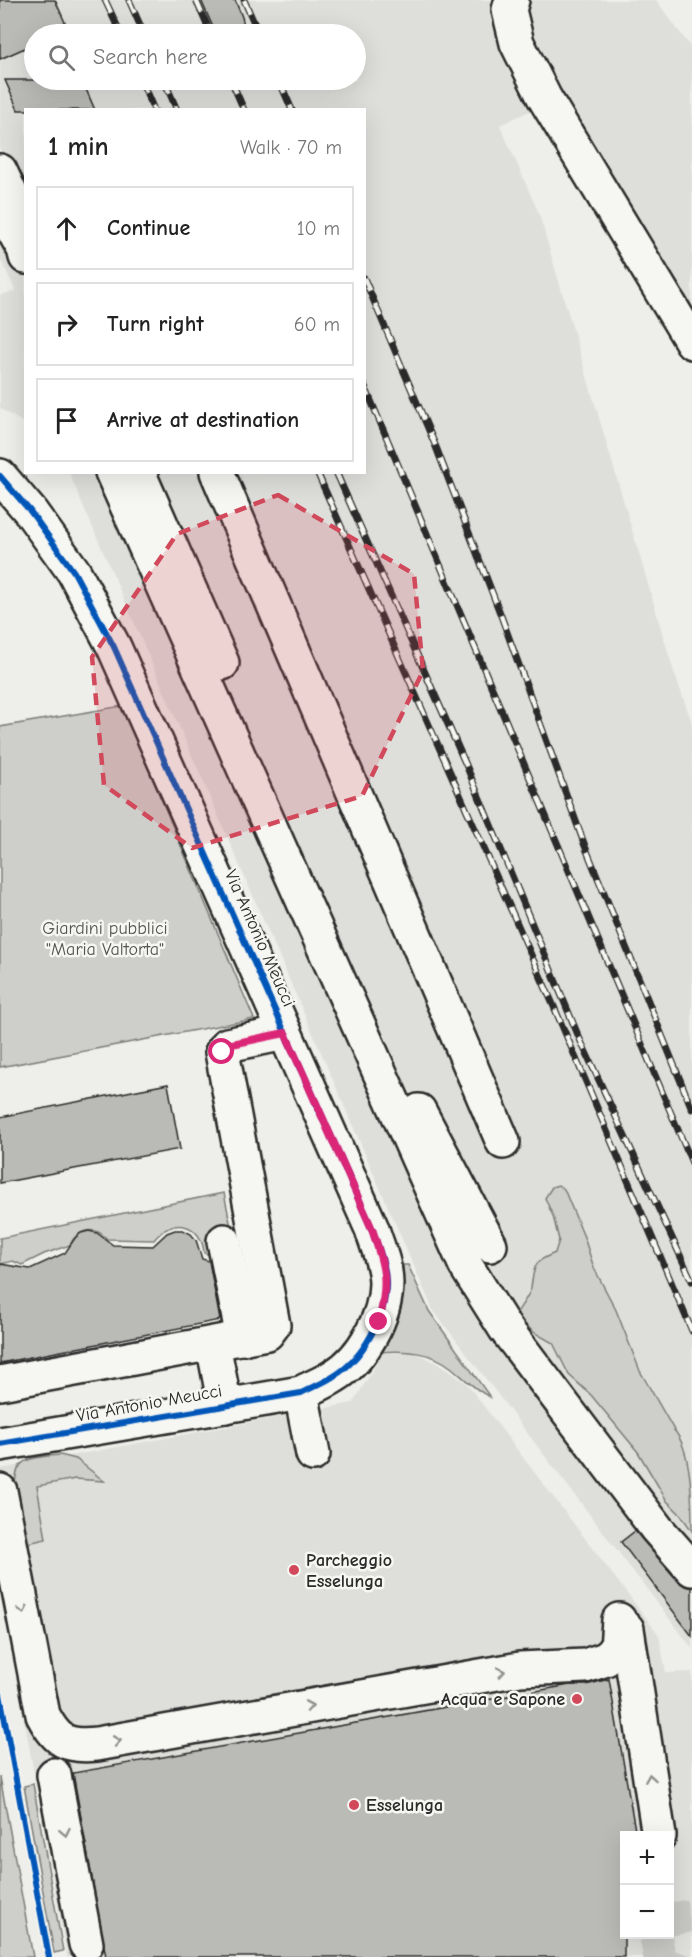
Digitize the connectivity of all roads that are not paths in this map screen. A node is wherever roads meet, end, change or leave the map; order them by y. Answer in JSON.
{"nodes":[{"id":1,"x":512,"y":0,"type":"edge"},
{"id":2,"x":0,"y":171,"type":"edge"},
{"id":3,"x":0,"y":206,"type":"edge"},
{"id":4,"x":20,"y":248,"type":"edge"},
{"id":5,"x":692,"y":342,"type":"edge"},
{"id":6,"x":113,"y":474,"type":"edge"},
{"id":7,"x":139,"y":474,"type":"edge"},
{"id":8,"x":218,"y":474,"type":"edge"},
{"id":9,"x":0,"y":476,"type":"edge"},
{"id":10,"x":285,"y":1033,"type":"junction"},
{"id":11,"x":503,"y":1142,"type":"dead end"},
{"id":12,"x":224,"y":1242,"type":"dead end"},
{"id":13,"x":490,"y":1245,"type":"dead end"},
{"id":14,"x":228,"y":1341,"type":"junction"},
{"id":15,"x":0,"y":1383,"type":"edge"},
{"id":16,"x":301,"y":1393,"type":"junction"},
{"id":17,"x":225,"y":1406,"type":"junction"},
{"id":18,"x":0,"y":1444,"type":"edge"},
{"id":19,"x":313,"y":1454,"type":"dead end"},
{"id":20,"x":0,"y":1491,"type":"edge"},
{"id":21,"x":692,"y":1569,"type":"edge"},
{"id":22,"x":54,"y":1775,"type":"dead end"},
{"id":23,"x":658,"y":1831,"type":"edge"},
{"id":24,"x":86,"y":1944,"type":"dead end"}],
"edges":[{"from":1,"to":5,"type":"street"},
{"from":2,"to":4,"type":"street"},
{"from":3,"to":4,"type":"street"},
{"from":6,"to":21,"type":"street"},
{"from":7,"to":13,"type":"street"},
{"from":8,"to":11,"type":"street"},
{"from":9,"to":10,"type":"street","name":"Via Antonio Meucci"},
{"from":10,"to":14,"type":"street"},
{"from":10,"to":16,"type":"street","name":"Via Antonio Meucci"},
{"from":12,"to":14,"type":"street"},
{"from":14,"to":15,"type":"street"},
{"from":14,"to":17,"type":"street"},
{"from":16,"to":17,"type":"street","name":"Via Antonio Meucci"},
{"from":16,"to":19,"type":"street"},
{"from":17,"to":18,"type":"street","name":"Via Antonio Meucci"},
{"from":20,"to":23,"type":"street"},
{"from":22,"to":24,"type":"street","one_way":true}]}
